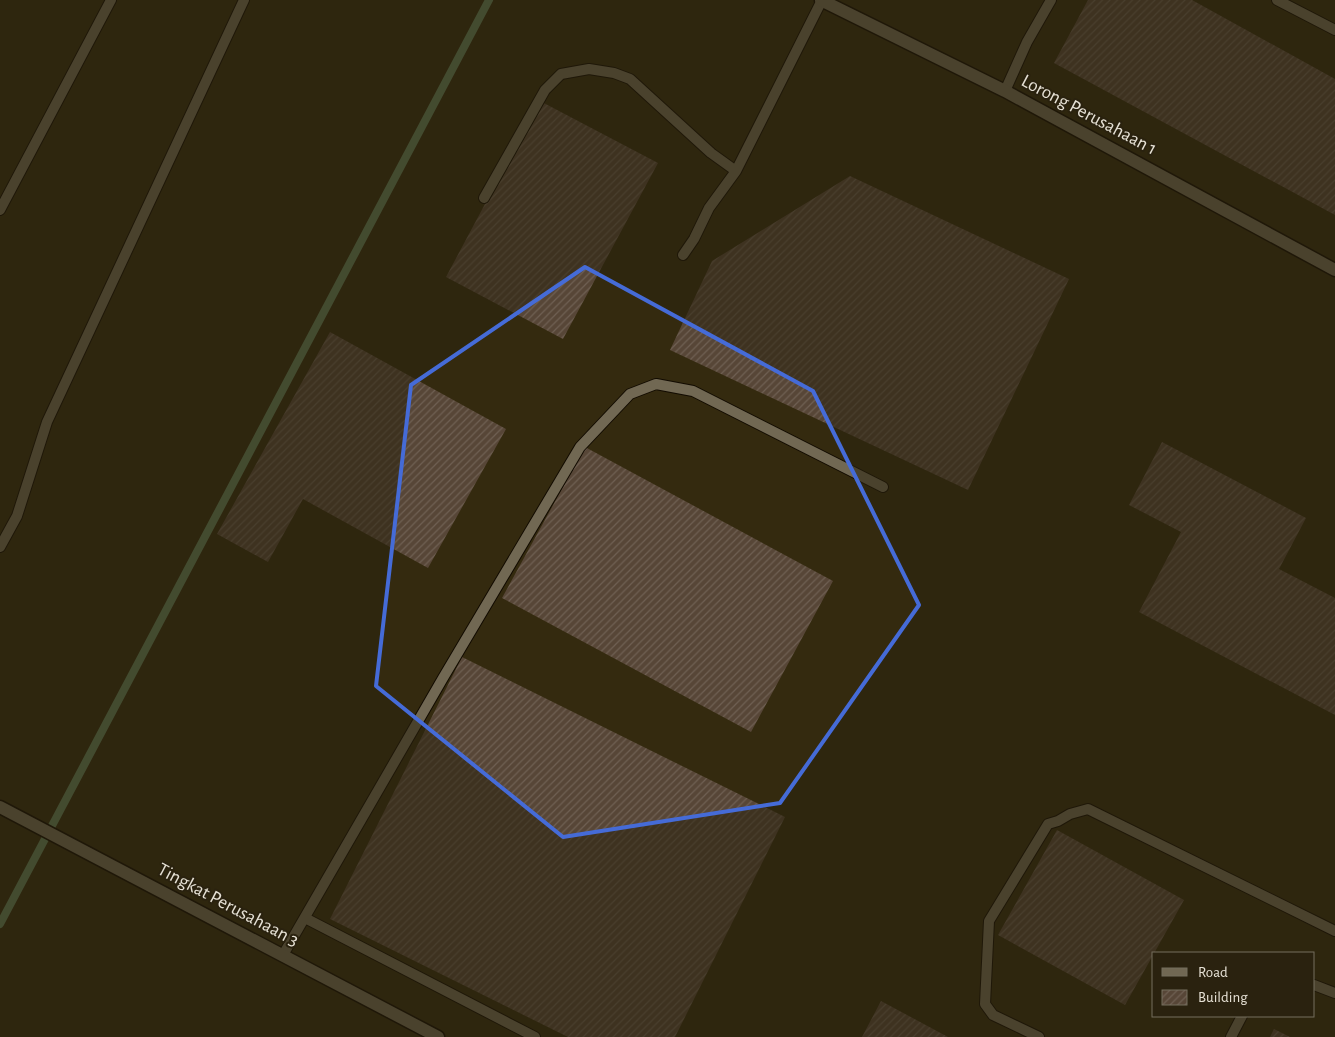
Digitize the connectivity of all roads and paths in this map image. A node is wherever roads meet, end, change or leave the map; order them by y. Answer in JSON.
{"nodes":[{"id":1,"x":112,"y":0,"type":"edge"},
{"id":2,"x":244,"y":0,"type":"edge"},
{"id":3,"x":822,"y":0,"type":"edge"},
{"id":4,"x":1051,"y":0,"type":"edge"},
{"id":5,"x":1278,"y":0,"type":"edge"},
{"id":6,"x":1335,"y":30,"type":"edge"},
{"id":7,"x":1005,"y":91,"type":"junction"},
{"id":8,"x":736,"y":171,"type":"junction"},
{"id":9,"x":484,"y":198,"type":"dead end"},
{"id":10,"x":0,"y":210,"type":"edge"},
{"id":11,"x":683,"y":255,"type":"dead end"},
{"id":12,"x":1335,"y":270,"type":"edge"},
{"id":13,"x":883,"y":487,"type":"dead end"},
{"id":14,"x":0,"y":547,"type":"edge"},
{"id":15,"x":0,"y":807,"type":"edge"},
{"id":16,"x":305,"y":918,"type":"junction"},
{"id":17,"x":1335,"y":931,"type":"edge"},
{"id":18,"x":283,"y":955,"type":"junction"},
{"id":19,"x":1315,"y":985,"type":"edge"},
{"id":20,"x":1335,"y":993,"type":"edge"},
{"id":21,"x":1241,"y":1017,"type":"edge"},
{"id":22,"x":438,"y":1037,"type":"edge"},
{"id":23,"x":535,"y":1037,"type":"edge"},
{"id":24,"x":1039,"y":1037,"type":"edge"},
{"id":25,"x":1231,"y":1037,"type":"edge"}],
"edges":[{"from":1,"to":10,"type":"lane"},
{"from":2,"to":14,"type":"lane"},
{"from":3,"to":7,"type":"street","name":"Lorong Perusahaan 1"},
{"from":3,"to":8,"type":"lane"},
{"from":4,"to":7,"type":"lane"},
{"from":5,"to":6,"type":"lane"},
{"from":7,"to":12,"type":"street","name":"Lorong Perusahaan 1"},
{"from":8,"to":9,"type":"lane"},
{"from":8,"to":11,"type":"lane"},
{"from":13,"to":16,"type":"lane"},
{"from":15,"to":18,"type":"street","name":"Tingkat Perusahaan 3"},
{"from":16,"to":18,"type":"lane"},
{"from":16,"to":23,"type":"lane"},
{"from":17,"to":24,"type":"lane"},
{"from":18,"to":22,"type":"street","name":"Tingkat Perusahaan 3"},
{"from":19,"to":20,"type":"lane"},
{"from":21,"to":25,"type":"lane"}]}
